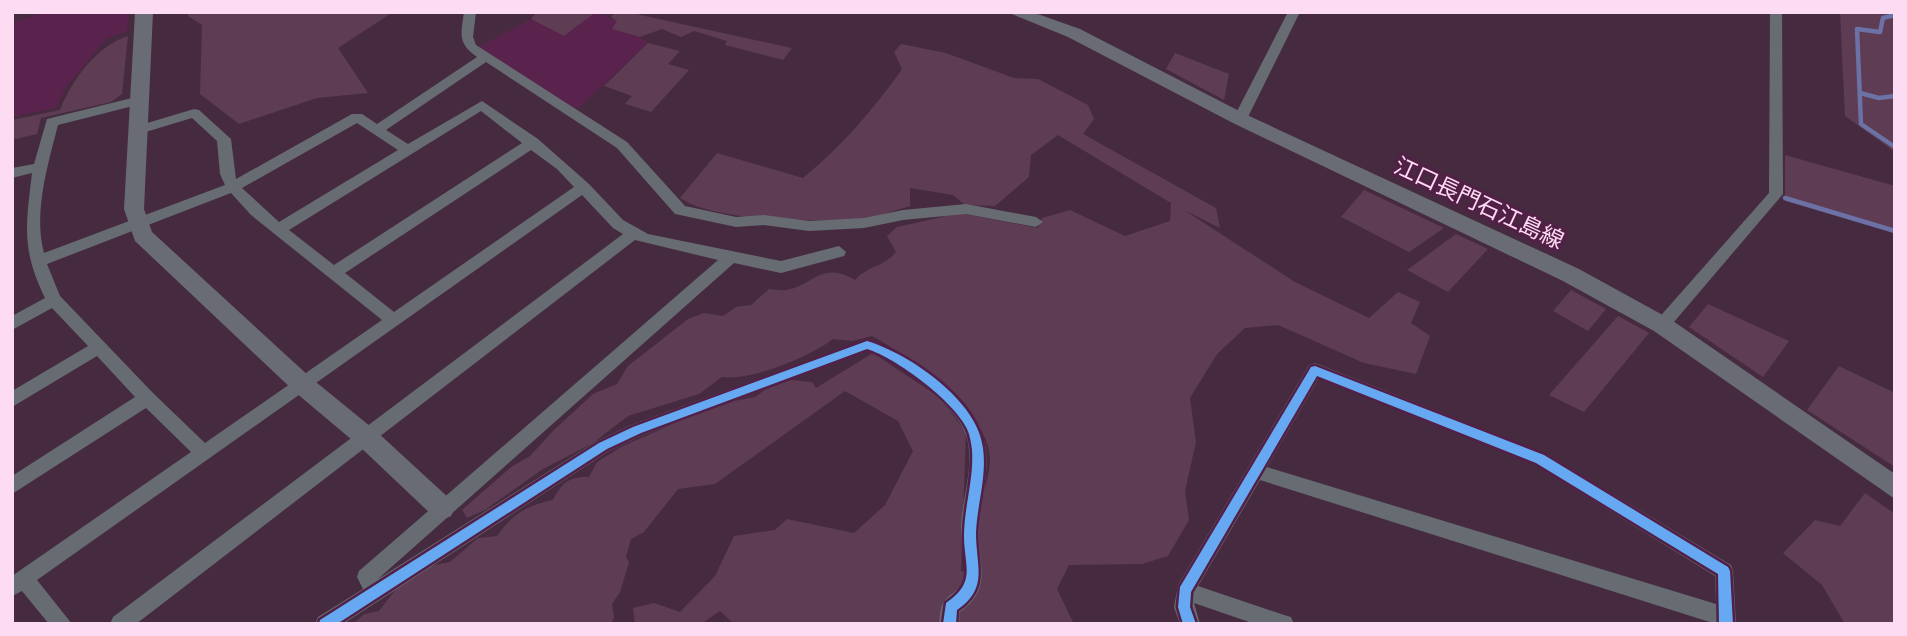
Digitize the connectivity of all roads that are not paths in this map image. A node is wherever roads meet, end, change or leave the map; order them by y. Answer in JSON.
{"nodes":[{"id":1,"x":144,"y":12,"type":"edge"},
{"id":2,"x":470,"y":12,"type":"edge"},
{"id":3,"x":1015,"y":12,"type":"edge"},
{"id":4,"x":1294,"y":12,"type":"edge"},
{"id":5,"x":1776,"y":12,"type":"edge"},
{"id":6,"x":485,"y":57,"type":"junction"},
{"id":7,"x":140,"y":100,"type":"junction"},
{"id":8,"x":1240,"y":119,"type":"junction"},
{"id":9,"x":139,"y":130,"type":"junction"},
{"id":10,"x":377,"y":130,"type":"junction"},
{"id":11,"x":533,"y":142,"type":"junction"},
{"id":12,"x":407,"y":150,"type":"junction"},
{"id":13,"x":40,"y":167,"type":"junction"},
{"id":14,"x":12,"y":173,"type":"edge"},
{"id":15,"x":233,"y":187,"type":"junction"},
{"id":16,"x":584,"y":187,"type":"junction"},
{"id":17,"x":1036,"y":222,"type":"dead end"},
{"id":18,"x":139,"y":223,"type":"junction"},
{"id":19,"x":279,"y":229,"type":"junction"},
{"id":20,"x":633,"y":234,"type":"junction"},
{"id":21,"x":839,"y":252,"type":"dead end"},
{"id":22,"x":731,"y":257,"type":"junction"},
{"id":23,"x":38,"y":261,"type":"junction"},
{"id":24,"x":334,"y":272,"type":"junction"},
{"id":25,"x":54,"y":300,"type":"junction"},
{"id":26,"x":393,"y":320,"type":"junction"},
{"id":27,"x":12,"y":324,"type":"edge"},
{"id":28,"x":1662,"y":325,"type":"junction"},
{"id":29,"x":99,"y":347,"type":"junction"},
{"id":30,"x":303,"y":385,"type":"junction"},
{"id":31,"x":147,"y":398,"type":"junction"},
{"id":32,"x":12,"y":400,"type":"edge"},
{"id":33,"x":367,"y":438,"type":"junction"},
{"id":34,"x":203,"y":452,"type":"junction"},
{"id":35,"x":1255,"y":471,"type":"junction"},
{"id":36,"x":12,"y":486,"type":"edge"},
{"id":37,"x":1895,"y":488,"type":"edge"},
{"id":38,"x":442,"y":508,"type":"junction"},
{"id":39,"x":18,"y":583,"type":"edge"},
{"id":40,"x":376,"y":592,"type":"junction"},
{"id":41,"x":1185,"y":592,"type":"junction"},
{"id":42,"x":1726,"y":620,"type":"edge"},
{"id":43,"x":62,"y":624,"type":"edge"},
{"id":44,"x":120,"y":624,"type":"edge"},
{"id":45,"x":325,"y":624,"type":"edge"},
{"id":46,"x":949,"y":624,"type":"edge"},
{"id":47,"x":1190,"y":624,"type":"edge"},
{"id":48,"x":1284,"y":624,"type":"edge"}],
"edges":[{"from":1,"to":7,"type":"main road"},
{"from":2,"to":6,"type":"street"},
{"from":3,"to":8,"type":"main road","name":"江口長門石江島線"},
{"from":4,"to":8,"type":"street"},
{"from":5,"to":28,"type":"street"},
{"from":6,"to":10,"type":"street"},
{"from":6,"to":17,"type":"street"},
{"from":7,"to":9,"type":"main road"},
{"from":7,"to":13,"type":"street"},
{"from":8,"to":28,"type":"main road","name":"江口長門石江島線"},
{"from":9,"to":15,"type":"street"},
{"from":9,"to":18,"type":"main road"},
{"from":10,"to":12,"type":"street"},
{"from":10,"to":15,"type":"street"},
{"from":11,"to":12,"type":"street"},
{"from":11,"to":16,"type":"street"},
{"from":11,"to":24,"type":"street"},
{"from":12,"to":19,"type":"street"},
{"from":13,"to":14,"type":"street"},
{"from":13,"to":23,"type":"street"},
{"from":15,"to":18,"type":"street"},
{"from":15,"to":19,"type":"street"},
{"from":16,"to":20,"type":"street"},
{"from":16,"to":26,"type":"street"},
{"from":18,"to":23,"type":"street"},
{"from":18,"to":30,"type":"main road"},
{"from":19,"to":24,"type":"street"},
{"from":20,"to":22,"type":"street"},
{"from":20,"to":33,"type":"street"},
{"from":21,"to":22,"type":"street"},
{"from":22,"to":38,"type":"street"},
{"from":23,"to":25,"type":"street"},
{"from":24,"to":26,"type":"street"},
{"from":25,"to":27,"type":"street"},
{"from":25,"to":29,"type":"street"},
{"from":26,"to":30,"type":"street"},
{"from":28,"to":37,"type":"main road","name":"江口長門石江島線"},
{"from":29,"to":31,"type":"street"},
{"from":29,"to":32,"type":"street"},
{"from":30,"to":33,"type":"main road"},
{"from":30,"to":34,"type":"street"},
{"from":31,"to":34,"type":"street"},
{"from":31,"to":36,"type":"street"},
{"from":33,"to":38,"type":"main road"},
{"from":33,"to":44,"type":"street"},
{"from":34,"to":39,"type":"street"},
{"from":35,"to":41,"type":"street"},
{"from":35,"to":42,"type":"street"},
{"from":35,"to":42,"type":"street"},
{"from":38,"to":40,"type":"street"},
{"from":39,"to":43,"type":"street"},
{"from":40,"to":45,"type":"street"},
{"from":40,"to":46,"type":"street"},
{"from":41,"to":47,"type":"street"},
{"from":41,"to":48,"type":"street"}]}
